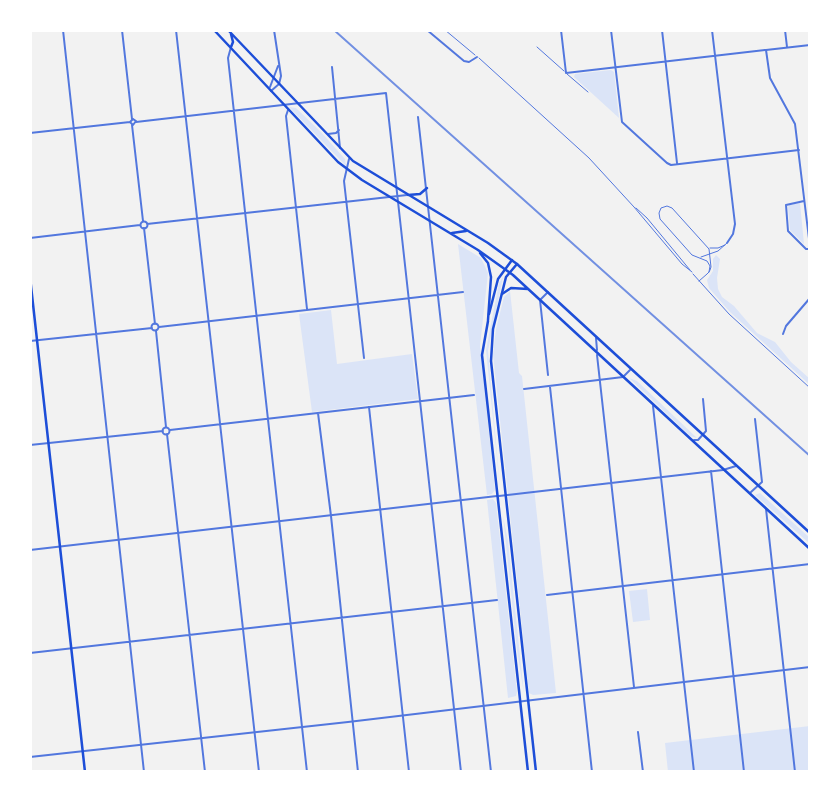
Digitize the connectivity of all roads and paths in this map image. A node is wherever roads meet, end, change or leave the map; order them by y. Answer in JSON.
{"nodes":[{"id":1,"x":63,"y":30,"type":"edge"},
{"id":2,"x":122,"y":30,"type":"edge"},
{"id":3,"x":176,"y":30,"type":"edge"},
{"id":4,"x":214,"y":30,"type":"edge"},
{"id":5,"x":274,"y":30,"type":"edge"},
{"id":6,"x":427,"y":30,"type":"edge"},
{"id":7,"x":445,"y":30,"type":"edge"},
{"id":8,"x":561,"y":30,"type":"edge"},
{"id":9,"x":611,"y":30,"type":"edge"},
{"id":10,"x":662,"y":30,"type":"edge"},
{"id":11,"x":712,"y":30,"type":"edge"},
{"id":12,"x":785,"y":30,"type":"edge"},
{"id":13,"x":229,"y":31,"type":"edge"},
{"id":14,"x":810,"y":45,"type":"edge"},
{"id":15,"x":231,"y":47,"type":"junction"},
{"id":16,"x":537,"y":47,"type":"dead end"},
{"id":17,"x":787,"y":48,"type":"junction"},
{"id":18,"x":765,"y":50,"type":"junction"},
{"id":19,"x":715,"y":56,"type":"junction"},
{"id":20,"x":477,"y":57,"type":"junction"},
{"id":21,"x":666,"y":62,"type":"junction"},
{"id":22,"x":279,"y":65,"type":"junction"},
{"id":23,"x":332,"y":66,"type":"dead end"},
{"id":24,"x":615,"y":67,"type":"junction"},
{"id":25,"x":566,"y":73,"type":"junction"},
{"id":26,"x":274,"y":78,"type":"junction"},
{"id":27,"x":279,"y":84,"type":"junction"},
{"id":28,"x":270,"y":90,"type":"junction"},
{"id":29,"x":588,"y":92,"type":"dead end"},
{"id":30,"x":335,"y":99,"type":"junction"},
{"id":31,"x":298,"y":103,"type":"junction"},
{"id":32,"x":284,"y":104,"type":"junction"},
{"id":33,"x":288,"y":109,"type":"junction"},
{"id":34,"x":234,"y":110,"type":"junction"},
{"id":35,"x":186,"y":116,"type":"junction"},
{"id":36,"x":418,"y":117,"type":"dead end"},
{"id":37,"x":131,"y":122,"type":"junction"},
{"id":38,"x":74,"y":128,"type":"junction"},
{"id":39,"x":339,"y":130,"type":"junction"},
{"id":40,"x":30,"y":134,"type":"edge"},
{"id":41,"x":326,"y":134,"type":"junction"},
{"id":42,"x":340,"y":149,"type":"junction"},
{"id":43,"x":799,"y":150,"type":"junction"},
{"id":44,"x":349,"y":158,"type":"junction"},
{"id":45,"x":727,"y":158,"type":"junction"},
{"id":46,"x":677,"y":164,"type":"junction"},
{"id":47,"x":347,"y":169,"type":"junction"},
{"id":48,"x":427,"y":188,"type":"junction"},
{"id":49,"x":397,"y":189,"type":"junction"},
{"id":50,"x":407,"y":195,"type":"junction"},
{"id":51,"x":397,"y":196,"type":"junction"},
{"id":52,"x":390,"y":197,"type":"junction"},
{"id":53,"x":397,"y":201,"type":"junction"},
{"id":54,"x":805,"y":201,"type":"junction"},
{"id":55,"x":346,"y":202,"type":"junction"},
{"id":56,"x":296,"y":207,"type":"junction"},
{"id":57,"x":429,"y":208,"type":"junction"},
{"id":58,"x":245,"y":213,"type":"junction"},
{"id":59,"x":197,"y":219,"type":"junction"},
{"id":60,"x":429,"y":220,"type":"junction"},
{"id":61,"x":144,"y":221,"type":"junction"},
{"id":62,"x":147,"y":224,"type":"junction"},
{"id":63,"x":140,"y":225,"type":"junction"},
{"id":64,"x":144,"y":228,"type":"junction"},
{"id":65,"x":85,"y":231,"type":"junction"},
{"id":66,"x":467,"y":231,"type":"junction"},
{"id":67,"x":449,"y":232,"type":"junction"},
{"id":68,"x":30,"y":238,"type":"edge"},
{"id":69,"x":727,"y":243,"type":"junction"},
{"id":70,"x":705,"y":244,"type":"junction"},
{"id":71,"x":810,"y":248,"type":"edge"},
{"id":72,"x":478,"y":250,"type":"junction"},
{"id":73,"x":710,"y":254,"type":"junction"},
{"id":74,"x":699,"y":258,"type":"junction"},
{"id":75,"x":512,"y":260,"type":"junction"},
{"id":76,"x":517,"y":264,"type":"junction"},
{"id":77,"x":508,"y":271,"type":"junction"},
{"id":78,"x":709,"y":272,"type":"junction"},
{"id":79,"x":30,"y":277,"type":"edge"},
{"id":80,"x":699,"y":281,"type":"junction"},
{"id":81,"x":529,"y":289,"type":"junction"},
{"id":82,"x":463,"y":292,"type":"dead end"},
{"id":83,"x":548,"y":292,"type":"junction"},
{"id":84,"x":502,"y":294,"type":"junction"},
{"id":85,"x":438,"y":295,"type":"junction"},
{"id":86,"x":810,"y":298,"type":"edge"},
{"id":87,"x":408,"y":299,"type":"junction"},
{"id":88,"x":540,"y":300,"type":"junction"},
{"id":89,"x":357,"y":304,"type":"junction"},
{"id":90,"x":307,"y":310,"type":"junction"},
{"id":91,"x":257,"y":316,"type":"junction"},
{"id":92,"x":488,"y":320,"type":"junction"},
{"id":93,"x":209,"y":321,"type":"junction"},
{"id":94,"x":155,"y":324,"type":"junction"},
{"id":95,"x":152,"y":327,"type":"junction"},
{"id":96,"x":159,"y":327,"type":"junction"},
{"id":97,"x":156,"y":331,"type":"junction"},
{"id":98,"x":96,"y":334,"type":"junction"},
{"id":99,"x":783,"y":334,"type":"dead end"},
{"id":100,"x":595,"y":336,"type":"junction"},
{"id":101,"x":30,"y":341,"type":"edge"},
{"id":102,"x":37,"y":341,"type":"junction"},
{"id":103,"x":597,"y":353,"type":"junction"},
{"id":104,"x":363,"y":358,"type":"dead end"},
{"id":105,"x":630,"y":370,"type":"junction"},
{"id":106,"x":548,"y":375,"type":"dead end"},
{"id":107,"x":623,"y":377,"type":"junction"},
{"id":108,"x":600,"y":381,"type":"junction"},
{"id":109,"x":550,"y":387,"type":"junction"},
{"id":110,"x":810,"y":388,"type":"edge"},
{"id":111,"x":524,"y":389,"type":"dead end"},
{"id":112,"x":474,"y":395,"type":"dead end"},
{"id":113,"x":450,"y":398,"type":"junction"},
{"id":114,"x":703,"y":399,"type":"dead end"},
{"id":115,"x":420,"y":402,"type":"junction"},
{"id":116,"x":652,"y":405,"type":"junction"},
{"id":117,"x":369,"y":407,"type":"junction"},
{"id":118,"x":318,"y":413,"type":"junction"},
{"id":119,"x":268,"y":419,"type":"junction"},
{"id":120,"x":755,"y":419,"type":"dead end"},
{"id":121,"x":220,"y":424,"type":"junction"},
{"id":122,"x":166,"y":427,"type":"junction"},
{"id":123,"x":170,"y":430,"type":"junction"},
{"id":124,"x":163,"y":431,"type":"junction"},
{"id":125,"x":167,"y":434,"type":"junction"},
{"id":126,"x":702,"y":436,"type":"junction"},
{"id":127,"x":107,"y":437,"type":"junction"},
{"id":128,"x":691,"y":441,"type":"junction"},
{"id":129,"x":48,"y":443,"type":"junction"},
{"id":130,"x":30,"y":445,"type":"edge"},
{"id":131,"x":736,"y":466,"type":"junction"},
{"id":132,"x":723,"y":470,"type":"junction"},
{"id":133,"x":711,"y":471,"type":"junction"},
{"id":134,"x":660,"y":477,"type":"junction"},
{"id":135,"x":610,"y":483,"type":"junction"},
{"id":136,"x":759,"y":487,"type":"junction"},
{"id":137,"x":561,"y":489,"type":"junction"},
{"id":138,"x":748,"y":493,"type":"junction"},
{"id":139,"x":506,"y":495,"type":"junction"},
{"id":140,"x":498,"y":496,"type":"junction"},
{"id":141,"x":461,"y":501,"type":"junction"},
{"id":142,"x":431,"y":504,"type":"junction"},
{"id":143,"x":766,"y":509,"type":"junction"},
{"id":144,"x":380,"y":510,"type":"junction"},
{"id":145,"x":331,"y":516,"type":"junction"},
{"id":146,"x":278,"y":521,"type":"junction"},
{"id":147,"x":232,"y":527,"type":"junction"},
{"id":148,"x":178,"y":532,"type":"junction"},
{"id":149,"x":810,"y":533,"type":"edge"},
{"id":150,"x":119,"y":539,"type":"junction"},
{"id":151,"x":60,"y":545,"type":"junction"},
{"id":152,"x":810,"y":549,"type":"edge"},
{"id":153,"x":30,"y":550,"type":"edge"},
{"id":154,"x":810,"y":564,"type":"edge"},
{"id":155,"x":772,"y":568,"type":"junction"},
{"id":156,"x":722,"y":574,"type":"junction"},
{"id":157,"x":672,"y":579,"type":"junction"},
{"id":158,"x":622,"y":585,"type":"junction"},
{"id":159,"x":572,"y":592,"type":"junction"},
{"id":160,"x":547,"y":595,"type":"dead end"},
{"id":161,"x":497,"y":600,"type":"dead end"},
{"id":162,"x":473,"y":603,"type":"junction"},
{"id":163,"x":443,"y":607,"type":"junction"},
{"id":164,"x":392,"y":613,"type":"junction"},
{"id":165,"x":341,"y":618,"type":"junction"},
{"id":166,"x":290,"y":624,"type":"junction"},
{"id":167,"x":243,"y":630,"type":"junction"},
{"id":168,"x":189,"y":636,"type":"junction"},
{"id":169,"x":130,"y":642,"type":"junction"},
{"id":170,"x":70,"y":648,"type":"junction"},
{"id":171,"x":30,"y":653,"type":"edge"},
{"id":172,"x":810,"y":667,"type":"edge"},
{"id":173,"x":784,"y":671,"type":"junction"},
{"id":174,"x":734,"y":677,"type":"junction"},
{"id":175,"x":683,"y":682,"type":"junction"},
{"id":176,"x":634,"y":688,"type":"junction"},
{"id":177,"x":583,"y":694,"type":"junction"},
{"id":178,"x":520,"y":701,"type":"junction"},
{"id":179,"x":528,"y":701,"type":"junction"},
{"id":180,"x":484,"y":706,"type":"junction"},
{"id":181,"x":454,"y":709,"type":"junction"},
{"id":182,"x":404,"y":716,"type":"junction"},
{"id":183,"x":352,"y":722,"type":"junction"},
{"id":184,"x":302,"y":727,"type":"junction"},
{"id":185,"x":254,"y":732,"type":"junction"},
{"id":186,"x":639,"y":732,"type":"dead end"},
{"id":187,"x":202,"y":738,"type":"junction"},
{"id":188,"x":141,"y":745,"type":"junction"},
{"id":189,"x":83,"y":751,"type":"junction"},
{"id":190,"x":30,"y":757,"type":"edge"},
{"id":191,"x":810,"y":771,"type":"edge"},
{"id":192,"x":85,"y":772,"type":"edge"},
{"id":193,"x":144,"y":772,"type":"edge"},
{"id":194,"x":205,"y":772,"type":"edge"},
{"id":195,"x":259,"y":772,"type":"edge"},
{"id":196,"x":307,"y":772,"type":"edge"},
{"id":197,"x":358,"y":772,"type":"edge"},
{"id":198,"x":409,"y":772,"type":"edge"},
{"id":199,"x":461,"y":772,"type":"edge"},
{"id":200,"x":491,"y":772,"type":"edge"},
{"id":201,"x":528,"y":772,"type":"edge"},
{"id":202,"x":536,"y":772,"type":"edge"},
{"id":203,"x":592,"y":772,"type":"edge"},
{"id":204,"x":643,"y":772,"type":"edge"},
{"id":205,"x":694,"y":772,"type":"edge"},
{"id":206,"x":744,"y":772,"type":"edge"},
{"id":207,"x":795,"y":772,"type":"edge"},
{"id":208,"x":800,"y":772,"type":"edge"}],
"edges":[{"from":1,"to":38,"type":"street"},
{"from":2,"to":37,"type":"street"},
{"from":3,"to":35,"type":"street"},
{"from":4,"to":15,"type":"main road"},
{"from":5,"to":22,"type":"street"},
{"from":6,"to":20,"type":"street"},
{"from":7,"to":20,"type":"lane"},
{"from":8,"to":25,"type":"street"},
{"from":9,"to":24,"type":"street"},
{"from":10,"to":21,"type":"street"},
{"from":11,"to":19,"type":"street"},
{"from":12,"to":17,"type":"street"},
{"from":13,"to":15,"type":"main road"},
{"from":13,"to":26,"type":"main road"},
{"from":14,"to":17,"type":"street"},
{"from":15,"to":28,"type":"main road"},
{"from":15,"to":34,"type":"street"},
{"from":16,"to":25,"type":"lane"},
{"from":17,"to":18,"type":"street"},
{"from":18,"to":19,"type":"street"},
{"from":18,"to":43,"type":"street"},
{"from":19,"to":21,"type":"street"},
{"from":19,"to":45,"type":"street"},
{"from":20,"to":80,"type":"lane"},
{"from":21,"to":24,"type":"street"},
{"from":21,"to":46,"type":"street"},
{"from":22,"to":26,"type":"street"},
{"from":22,"to":27,"type":"street"},
{"from":23,"to":30,"type":"street"},
{"from":24,"to":25,"type":"street"},
{"from":24,"to":46,"type":"street"},
{"from":25,"to":29,"type":"lane"},
{"from":26,"to":27,"type":"main road"},
{"from":26,"to":28,"type":"street"},
{"from":27,"to":28,"type":"street"},
{"from":27,"to":31,"type":"main road"},
{"from":28,"to":32,"type":"main road"},
{"from":30,"to":31,"type":"street"},
{"from":30,"to":39,"type":"street"},
{"from":30,"to":49,"type":"street"},
{"from":31,"to":32,"type":"street"},
{"from":31,"to":41,"type":"main road"},
{"from":32,"to":33,"type":"main road"},
{"from":32,"to":34,"type":"street"},
{"from":33,"to":47,"type":"main road"},
{"from":33,"to":56,"type":"street"},
{"from":34,"to":35,"type":"street"},
{"from":34,"to":58,"type":"street"},
{"from":35,"to":37,"type":"street"},
{"from":35,"to":59,"type":"street"},
{"from":36,"to":48,"type":"street"},
{"from":37,"to":38,"type":"street"},
{"from":37,"to":61,"type":"street"},
{"from":38,"to":40,"type":"street"},
{"from":38,"to":65,"type":"street"},
{"from":39,"to":41,"type":"street"},
{"from":39,"to":42,"type":"street"},
{"from":41,"to":42,"type":"main road"},
{"from":42,"to":44,"type":"main road"},
{"from":43,"to":45,"type":"street"},
{"from":43,"to":54,"type":"street"},
{"from":44,"to":47,"type":"street"},
{"from":44,"to":49,"type":"main road"},
{"from":45,"to":46,"type":"street"},
{"from":45,"to":69,"type":"street"},
{"from":47,"to":52,"type":"main road"},
{"from":47,"to":55,"type":"street"},
{"from":48,"to":50,"type":"main road"},
{"from":48,"to":57,"type":"street"},
{"from":49,"to":50,"type":"main road"},
{"from":49,"to":51,"type":"street"},
{"from":50,"to":51,"type":"street"},
{"from":50,"to":57,"type":"main road"},
{"from":51,"to":52,"type":"street"},
{"from":51,"to":53,"type":"street"},
{"from":52,"to":53,"type":"main road"},
{"from":52,"to":55,"type":"street"},
{"from":53,"to":60,"type":"main road"},
{"from":53,"to":87,"type":"street"},
{"from":54,"to":71,"type":"street"},
{"from":54,"to":71,"type":"street"},
{"from":55,"to":56,"type":"street"},
{"from":55,"to":89,"type":"street"},
{"from":56,"to":58,"type":"street"},
{"from":56,"to":90,"type":"street"},
{"from":57,"to":60,"type":"street"},
{"from":57,"to":66,"type":"main road"},
{"from":58,"to":59,"type":"street"},
{"from":58,"to":91,"type":"street"},
{"from":59,"to":62,"type":"street"},
{"from":59,"to":93,"type":"street"},
{"from":60,"to":67,"type":"main road"},
{"from":60,"to":85,"type":"street"},
{"from":61,"to":62,"type":"street"},
{"from":61,"to":63,"type":"street"},
{"from":62,"to":64,"type":"street"},
{"from":63,"to":64,"type":"street"},
{"from":63,"to":65,"type":"street"},
{"from":64,"to":94,"type":"street"},
{"from":65,"to":68,"type":"street"},
{"from":65,"to":98,"type":"street"},
{"from":66,"to":67,"type":"main road"},
{"from":66,"to":75,"type":"main road"},
{"from":67,"to":72,"type":"main road"},
{"from":69,"to":70,"type":"lane"},
{"from":69,"to":73,"type":"lane"},
{"from":70,"to":73,"type":"lane"},
{"from":70,"to":74,"type":"lane"},
{"from":72,"to":77,"type":"main road"},
{"from":72,"to":92,"type":"main road"},
{"from":73,"to":74,"type":"lane"},
{"from":73,"to":78,"type":"lane"},
{"from":74,"to":78,"type":"lane"},
{"from":75,"to":76,"type":"main road"},
{"from":75,"to":77,"type":"main road"},
{"from":76,"to":77,"type":"main road"},
{"from":76,"to":83,"type":"main road"},
{"from":77,"to":81,"type":"main road"},
{"from":77,"to":84,"type":"main road"},
{"from":77,"to":92,"type":"main road"},
{"from":78,"to":80,"type":"lane"},
{"from":79,"to":102,"type":"main road"},
{"from":80,"to":110,"type":"lane"},
{"from":81,"to":84,"type":"main road"},
{"from":81,"to":88,"type":"main road"},
{"from":82,"to":85,"type":"street"},
{"from":83,"to":88,"type":"street"},
{"from":83,"to":100,"type":"main road"},
{"from":84,"to":139,"type":"main road"},
{"from":85,"to":87,"type":"street"},
{"from":85,"to":113,"type":"street"},
{"from":86,"to":99,"type":"street"},
{"from":87,"to":89,"type":"street"},
{"from":87,"to":115,"type":"street"},
{"from":88,"to":103,"type":"main road"},
{"from":88,"to":106,"type":"street"},
{"from":89,"to":90,"type":"street"},
{"from":89,"to":104,"type":"street"},
{"from":90,"to":91,"type":"street"},
{"from":91,"to":93,"type":"street"},
{"from":91,"to":119,"type":"street"},
{"from":92,"to":140,"type":"main road"},
{"from":93,"to":96,"type":"street"},
{"from":93,"to":121,"type":"street"},
{"from":94,"to":95,"type":"street"},
{"from":94,"to":96,"type":"street"},
{"from":95,"to":97,"type":"street"},
{"from":95,"to":98,"type":"street"},
{"from":96,"to":97,"type":"street"},
{"from":97,"to":122,"type":"street"},
{"from":98,"to":102,"type":"street"},
{"from":98,"to":127,"type":"street"},
{"from":100,"to":103,"type":"street"},
{"from":100,"to":105,"type":"main road"},
{"from":101,"to":102,"type":"street"},
{"from":102,"to":129,"type":"main road"},
{"from":103,"to":107,"type":"main road"},
{"from":103,"to":108,"type":"street"},
{"from":105,"to":107,"type":"street"},
{"from":105,"to":126,"type":"main road"},
{"from":107,"to":108,"type":"street"},
{"from":107,"to":116,"type":"main road"},
{"from":108,"to":109,"type":"street"},
{"from":108,"to":135,"type":"street"},
{"from":109,"to":111,"type":"street"},
{"from":109,"to":137,"type":"street"},
{"from":112,"to":113,"type":"street"},
{"from":113,"to":115,"type":"street"},
{"from":113,"to":141,"type":"street"},
{"from":114,"to":126,"type":"street"},
{"from":115,"to":117,"type":"street"},
{"from":115,"to":142,"type":"street"},
{"from":116,"to":128,"type":"main road"},
{"from":116,"to":134,"type":"street"},
{"from":117,"to":118,"type":"street"},
{"from":117,"to":144,"type":"street"},
{"from":118,"to":119,"type":"street"},
{"from":118,"to":145,"type":"street"},
{"from":119,"to":121,"type":"street"},
{"from":119,"to":146,"type":"street"},
{"from":120,"to":136,"type":"street"},
{"from":121,"to":123,"type":"street"},
{"from":121,"to":147,"type":"street"},
{"from":122,"to":123,"type":"street"},
{"from":122,"to":124,"type":"street"},
{"from":123,"to":125,"type":"street"},
{"from":124,"to":125,"type":"street"},
{"from":124,"to":127,"type":"street"},
{"from":125,"to":148,"type":"street"},
{"from":126,"to":128,"type":"street"},
{"from":126,"to":131,"type":"main road"},
{"from":127,"to":129,"type":"street"},
{"from":127,"to":150,"type":"street"},
{"from":128,"to":132,"type":"main road"},
{"from":129,"to":130,"type":"street"},
{"from":129,"to":151,"type":"main road"},
{"from":131,"to":132,"type":"street"},
{"from":131,"to":136,"type":"main road"},
{"from":132,"to":133,"type":"street"},
{"from":132,"to":138,"type":"main road"},
{"from":133,"to":134,"type":"street"},
{"from":133,"to":156,"type":"street"},
{"from":134,"to":135,"type":"street"},
{"from":134,"to":157,"type":"street"},
{"from":135,"to":137,"type":"street"},
{"from":135,"to":158,"type":"street"},
{"from":136,"to":138,"type":"street"},
{"from":136,"to":149,"type":"main road"},
{"from":137,"to":139,"type":"street"},
{"from":137,"to":159,"type":"street"},
{"from":138,"to":143,"type":"main road"},
{"from":139,"to":140,"type":"street"},
{"from":139,"to":179,"type":"main road"},
{"from":140,"to":141,"type":"street"},
{"from":140,"to":178,"type":"main road"},
{"from":141,"to":142,"type":"street"},
{"from":141,"to":162,"type":"street"},
{"from":142,"to":144,"type":"street"},
{"from":142,"to":163,"type":"street"},
{"from":143,"to":152,"type":"main road"},
{"from":143,"to":155,"type":"street"},
{"from":144,"to":145,"type":"street"},
{"from":144,"to":164,"type":"street"},
{"from":145,"to":146,"type":"street"},
{"from":145,"to":165,"type":"street"},
{"from":146,"to":147,"type":"street"},
{"from":146,"to":166,"type":"street"},
{"from":147,"to":148,"type":"street"},
{"from":147,"to":167,"type":"street"},
{"from":148,"to":150,"type":"street"},
{"from":148,"to":168,"type":"street"},
{"from":150,"to":151,"type":"street"},
{"from":150,"to":169,"type":"street"},
{"from":151,"to":153,"type":"street"},
{"from":151,"to":170,"type":"main road"},
{"from":154,"to":155,"type":"street"},
{"from":155,"to":156,"type":"street"},
{"from":155,"to":173,"type":"street"},
{"from":156,"to":157,"type":"street"},
{"from":156,"to":174,"type":"street"},
{"from":157,"to":158,"type":"street"},
{"from":157,"to":175,"type":"street"},
{"from":158,"to":159,"type":"street"},
{"from":158,"to":176,"type":"street"},
{"from":159,"to":160,"type":"street"},
{"from":159,"to":177,"type":"street"},
{"from":161,"to":162,"type":"street"},
{"from":162,"to":163,"type":"street"},
{"from":162,"to":180,"type":"street"},
{"from":163,"to":164,"type":"street"},
{"from":163,"to":181,"type":"street"},
{"from":164,"to":165,"type":"street"},
{"from":164,"to":182,"type":"street"},
{"from":165,"to":166,"type":"street"},
{"from":165,"to":183,"type":"street"},
{"from":166,"to":167,"type":"street"},
{"from":166,"to":184,"type":"street"},
{"from":167,"to":168,"type":"street"},
{"from":167,"to":185,"type":"street"},
{"from":168,"to":169,"type":"street"},
{"from":168,"to":187,"type":"street"},
{"from":169,"to":170,"type":"street"},
{"from":169,"to":188,"type":"street"},
{"from":170,"to":171,"type":"street"},
{"from":170,"to":189,"type":"main road"},
{"from":172,"to":173,"type":"street"},
{"from":173,"to":174,"type":"street"},
{"from":173,"to":207,"type":"street"},
{"from":174,"to":175,"type":"street"},
{"from":174,"to":206,"type":"street"},
{"from":175,"to":176,"type":"street"},
{"from":175,"to":205,"type":"street"},
{"from":176,"to":177,"type":"street"},
{"from":177,"to":179,"type":"street"},
{"from":177,"to":203,"type":"street"},
{"from":178,"to":179,"type":"street"},
{"from":178,"to":180,"type":"street"},
{"from":178,"to":201,"type":"main road"},
{"from":179,"to":202,"type":"main road"},
{"from":180,"to":181,"type":"street"},
{"from":180,"to":200,"type":"street"},
{"from":181,"to":182,"type":"street"},
{"from":181,"to":199,"type":"street"},
{"from":182,"to":183,"type":"street"},
{"from":182,"to":198,"type":"street"},
{"from":183,"to":184,"type":"street"},
{"from":183,"to":197,"type":"street"},
{"from":184,"to":185,"type":"street"},
{"from":184,"to":196,"type":"street"},
{"from":185,"to":187,"type":"street"},
{"from":185,"to":195,"type":"street"},
{"from":186,"to":204,"type":"street"},
{"from":187,"to":188,"type":"street"},
{"from":187,"to":194,"type":"street"},
{"from":188,"to":189,"type":"street"},
{"from":188,"to":193,"type":"street"},
{"from":189,"to":190,"type":"street"},
{"from":189,"to":192,"type":"main road"},
{"from":191,"to":208,"type":"street"}]}
